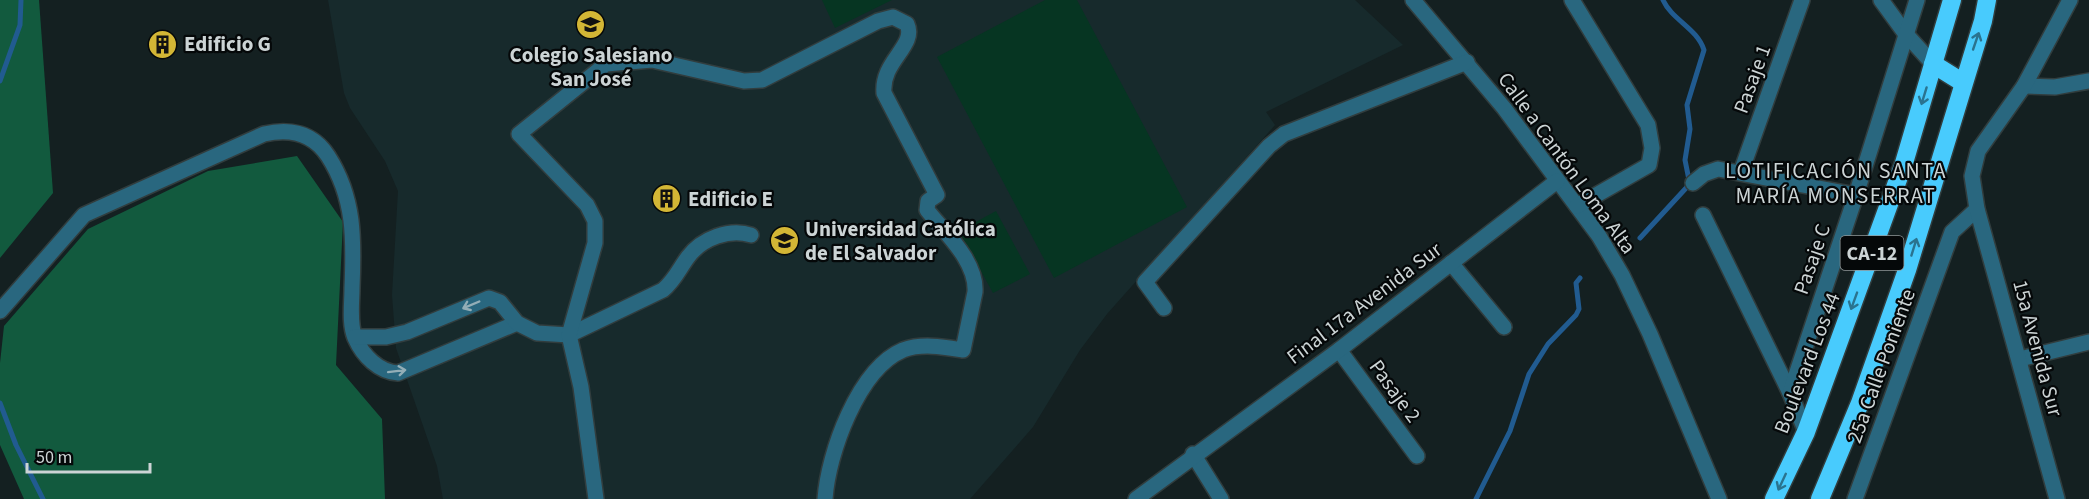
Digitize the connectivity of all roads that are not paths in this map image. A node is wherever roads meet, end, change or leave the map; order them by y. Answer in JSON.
{"nodes":[{"id":1,"x":1413,"y":0,"type":"edge"},
{"id":2,"x":1572,"y":0,"type":"edge"},
{"id":3,"x":1802,"y":0,"type":"edge"},
{"id":4,"x":1881,"y":0,"type":"edge"},
{"id":5,"x":1917,"y":0,"type":"edge"},
{"id":6,"x":1952,"y":0,"type":"edge"},
{"id":7,"x":1987,"y":0,"type":"edge"},
{"id":8,"x":2070,"y":0,"type":"edge"},
{"id":9,"x":1905,"y":33,"type":"junction"},
{"id":10,"x":1467,"y":62,"type":"junction"},
{"id":11,"x":1933,"y":64,"type":"junction"},
{"id":12,"x":2089,"y":81,"type":"edge"},
{"id":13,"x":1962,"y":82,"type":"junction"},
{"id":14,"x":2024,"y":86,"type":"junction"},
{"id":15,"x":1741,"y":172,"type":"junction"},
{"id":16,"x":1557,"y":181,"type":"junction"},
{"id":17,"x":1692,"y":183,"type":"dead end"},
{"id":18,"x":1856,"y":195,"type":"junction"},
{"id":19,"x":1577,"y":206,"type":"junction"},
{"id":20,"x":1977,"y":209,"type":"junction"},
{"id":21,"x":1703,"y":215,"type":"dead end"},
{"id":22,"x":750,"y":235,"type":"dead end"},
{"id":23,"x":1451,"y":264,"type":"junction"},
{"id":24,"x":1164,"y":308,"type":"dead end"},
{"id":25,"x":0,"y":311,"type":"edge"},
{"id":26,"x":517,"y":323,"type":"junction"},
{"id":27,"x":1504,"y":327,"type":"dead end"},
{"id":28,"x":569,"y":335,"type":"junction"},
{"id":29,"x":355,"y":337,"type":"junction"},
{"id":30,"x":2089,"y":342,"type":"edge"},
{"id":31,"x":1339,"y":350,"type":"junction"},
{"id":32,"x":2020,"y":359,"type":"junction"},
{"id":33,"x":1790,"y":393,"type":"junction"},
{"id":34,"x":1806,"y":432,"type":"junction"},
{"id":35,"x":1193,"y":454,"type":"junction"},
{"id":36,"x":1417,"y":456,"type":"dead end"},
{"id":37,"x":596,"y":499,"type":"edge"},
{"id":38,"x":825,"y":499,"type":"edge"},
{"id":39,"x":1136,"y":499,"type":"edge"},
{"id":40,"x":1221,"y":499,"type":"edge"},
{"id":41,"x":1719,"y":499,"type":"edge"},
{"id":42,"x":1774,"y":499,"type":"edge"},
{"id":43,"x":1820,"y":499,"type":"edge"},
{"id":44,"x":1855,"y":499,"type":"edge"},
{"id":45,"x":2057,"y":499,"type":"edge"}],
"edges":[{"from":1,"to":10,"type":"street","name":"Calle a Cantón Loma Alta"},
{"from":2,"to":19,"type":"street"},
{"from":3,"to":15,"type":"street","name":"Pasaje 1"},
{"from":4,"to":9,"type":"street"},
{"from":5,"to":9,"type":"street","name":"Pasaje C"},
{"from":6,"to":11,"type":"highway","name":"Boulevard Los 44","number":"CA-12"},
{"from":13,"to":7,"type":"highway","number":"CA-12","one_way":true},
{"from":8,"to":14,"type":"street"},
{"from":9,"to":11,"type":"street"},
{"from":9,"to":18,"type":"street","name":"Pasaje C"},
{"from":10,"to":16,"type":"street","name":"Calle a Cantón Loma Alta"},
{"from":10,"to":24,"type":"street"},
{"from":11,"to":13,"type":"highway"},
{"from":11,"to":34,"type":"highway","name":"Boulevard Los 44","number":"CA-12","one_way":true},
{"from":12,"to":14,"type":"street"},
{"from":43,"to":13,"type":"highway","number":"CA-12","one_way":true},
{"from":14,"to":20,"type":"street"},
{"from":15,"to":17,"type":"street"},
{"from":15,"to":18,"type":"street"},
{"from":16,"to":19,"type":"street","name":"Calle a Cantón Loma Alta"},
{"from":16,"to":23,"type":"street","name":"Final 17a Avenida Sur"},
{"from":18,"to":33,"type":"street","name":"Pasaje C"},
{"from":19,"to":41,"type":"street","name":"Calle a Cantón Loma Alta"},
{"from":20,"to":32,"type":"street","name":"15a Avenida Sur"},
{"from":20,"to":44,"type":"street","name":"25a Calle Poniente"},
{"from":21,"to":33,"type":"street"},
{"from":22,"to":28,"type":"street"},
{"from":23,"to":27,"type":"street"},
{"from":23,"to":31,"type":"street","name":"Final 17a Avenida Sur"},
{"from":25,"to":29,"type":"street"},
{"from":26,"to":28,"type":"street"},
{"from":26,"to":29,"type":"street","one_way":true},
{"from":29,"to":26,"type":"street","one_way":true},
{"from":28,"to":37,"type":"street"},
{"from":28,"to":38,"type":"street"},
{"from":30,"to":32,"type":"street"},
{"from":31,"to":35,"type":"street","name":"Final 17a Avenida Sur"},
{"from":31,"to":36,"type":"street","name":"Pasaje 2"},
{"from":32,"to":45,"type":"street","name":"15a Avenida Sur"},
{"from":33,"to":34,"type":"street"},
{"from":34,"to":42,"type":"highway","name":"Boulevard Los 44","number":"CA-12","one_way":true},
{"from":35,"to":39,"type":"street","name":"Final 17a Avenida Sur"},
{"from":35,"to":40,"type":"street"}]}
